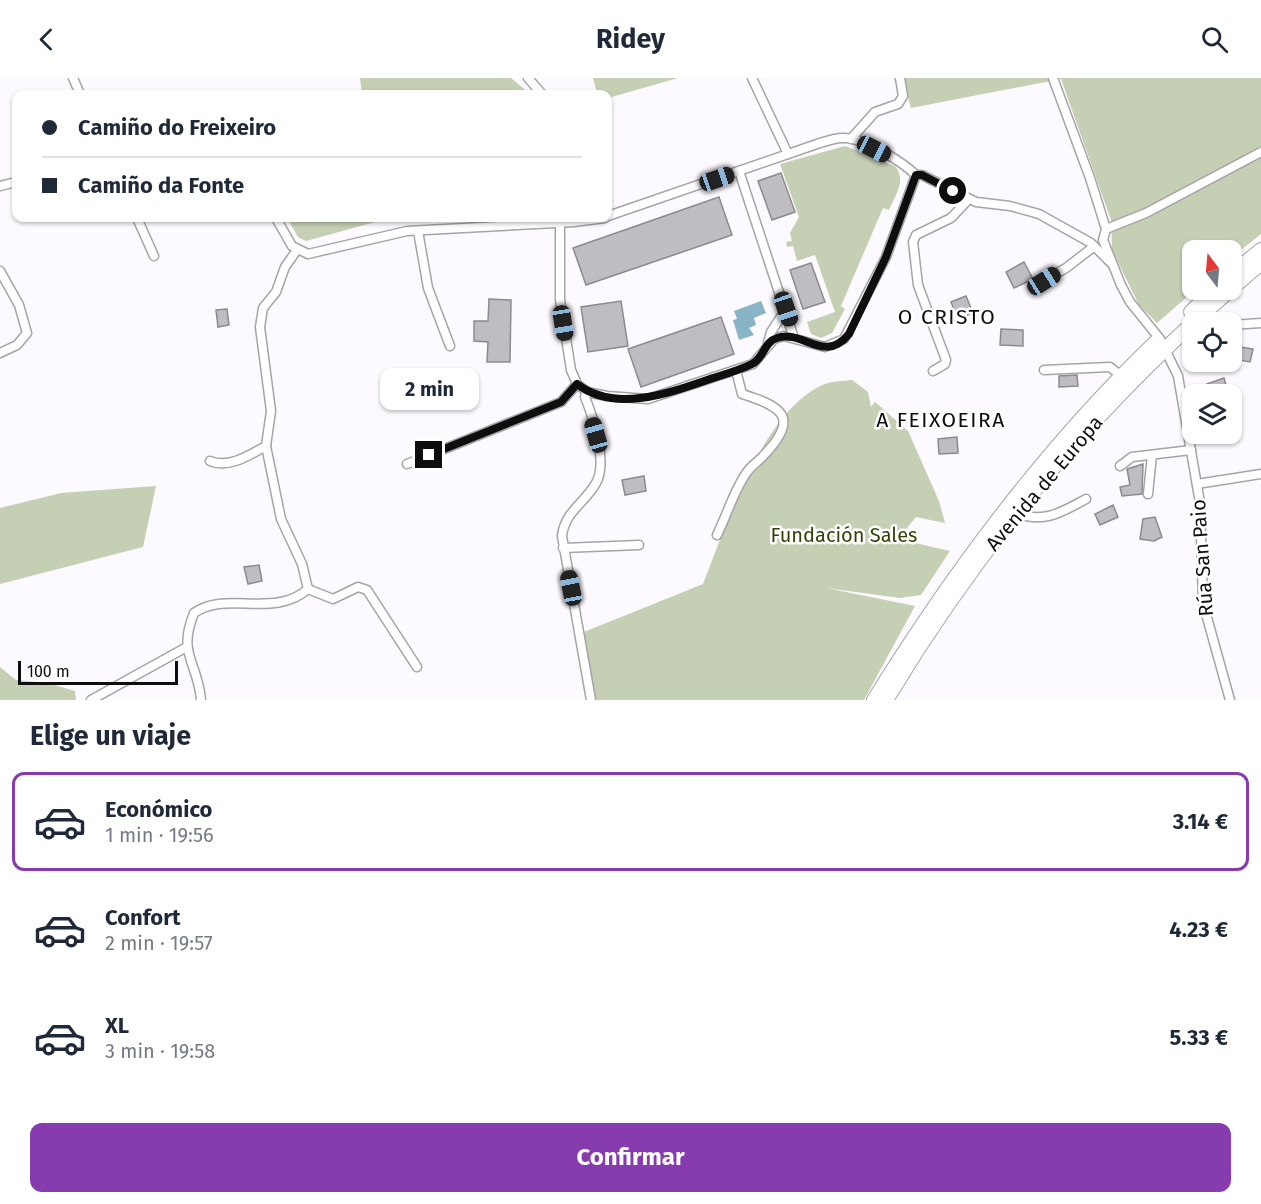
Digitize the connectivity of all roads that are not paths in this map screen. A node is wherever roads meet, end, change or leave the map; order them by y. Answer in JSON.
{"nodes":[{"id":1,"x":528,"y":78,"type":"edge"},
{"id":2,"x":752,"y":78,"type":"edge"},
{"id":3,"x":900,"y":78,"type":"edge"},
{"id":4,"x":1053,"y":78,"type":"edge"},
{"id":5,"x":538,"y":90,"type":"edge"},
{"id":6,"x":851,"y":139,"type":"junction"},
{"id":7,"x":1261,"y":152,"type":"edge"},
{"id":8,"x":788,"y":154,"type":"junction"},
{"id":9,"x":739,"y":171,"type":"junction"},
{"id":10,"x":916,"y":175,"type":"junction"},
{"id":11,"x":969,"y":199,"type":"junction"},
{"id":12,"x":612,"y":215,"type":"edge"},
{"id":13,"x":139,"y":222,"type":"edge"},
{"id":14,"x":278,"y":222,"type":"edge"},
{"id":15,"x":564,"y":222,"type":"edge"},
{"id":16,"x":560,"y":223,"type":"junction"},
{"id":17,"x":1107,"y":229,"type":"junction"},
{"id":18,"x":418,"y":231,"type":"junction"},
{"id":19,"x":1103,"y":240,"type":"junction"},
{"id":20,"x":1091,"y":245,"type":"junction"},
{"id":21,"x":297,"y":250,"type":"junction"},
{"id":22,"x":1261,"y":250,"type":"edge"},
{"id":23,"x":154,"y":256,"type":"dead end"},
{"id":24,"x":1261,"y":263,"type":"edge"},
{"id":25,"x":1113,"y":265,"type":"junction"},
{"id":26,"x":1242,"y":266,"type":"edge"},
{"id":27,"x":0,"y":271,"type":"edge"},
{"id":28,"x":1242,"y":279,"type":"edge"},
{"id":29,"x":1033,"y":287,"type":"dead end"},
{"id":30,"x":1204,"y":300,"type":"edge"},
{"id":31,"x":1219,"y":300,"type":"edge"},
{"id":32,"x":786,"y":309,"type":"junction"},
{"id":33,"x":1206,"y":312,"type":"edge"},
{"id":34,"x":1261,"y":323,"type":"edge"},
{"id":35,"x":1242,"y":324,"type":"edge"},
{"id":36,"x":1182,"y":330,"type":"edge"},
{"id":37,"x":794,"y":338,"type":"junction"},
{"id":38,"x":768,"y":343,"type":"junction"},
{"id":39,"x":1162,"y":343,"type":"junction"},
{"id":40,"x":450,"y":346,"type":"dead end"},
{"id":41,"x":0,"y":353,"type":"edge"},
{"id":42,"x":736,"y":370,"type":"junction"},
{"id":43,"x":1044,"y":370,"type":"dead end"},
{"id":44,"x":933,"y":371,"type":"dead end"},
{"id":45,"x":1121,"y":376,"type":"junction"},
{"id":46,"x":577,"y":384,"type":"junction"},
{"id":47,"x":587,"y":392,"type":"junction"},
{"id":48,"x":266,"y":446,"type":"junction"},
{"id":49,"x":1191,"y":450,"type":"junction"},
{"id":50,"x":1152,"y":455,"type":"junction"},
{"id":51,"x":210,"y":461,"type":"dead end"},
{"id":52,"x":407,"y":464,"type":"dead end"},
{"id":53,"x":1120,"y":466,"type":"dead end"},
{"id":54,"x":1261,"y":474,"type":"edge"},
{"id":55,"x":1197,"y":484,"type":"junction"},
{"id":56,"x":1148,"y":494,"type":"dead end"},
{"id":57,"x":1086,"y":499,"type":"dead end"},
{"id":58,"x":1017,"y":513,"type":"junction"},
{"id":59,"x":717,"y":536,"type":"dead end"},
{"id":60,"x":639,"y":545,"type":"dead end"},
{"id":61,"x":563,"y":548,"type":"junction"},
{"id":62,"x":308,"y":589,"type":"junction"},
{"id":63,"x":185,"y":648,"type":"junction"},
{"id":64,"x":417,"y":668,"type":"dead end"},
{"id":65,"x":91,"y":700,"type":"edge"},
{"id":66,"x":201,"y":700,"type":"edge"},
{"id":67,"x":591,"y":700,"type":"edge"},
{"id":68,"x":874,"y":700,"type":"edge"},
{"id":69,"x":886,"y":700,"type":"edge"},
{"id":70,"x":1230,"y":700,"type":"edge"}],
"edges":[{"from":1,"to":5,"type":"street"},
{"from":2,"to":8,"type":"street"},
{"from":3,"to":6,"type":"street"},
{"from":4,"to":17,"type":"street"},
{"from":6,"to":8,"type":"street"},
{"from":6,"to":10,"type":"street"},
{"from":7,"to":17,"type":"street"},
{"from":8,"to":9,"type":"street"},
{"from":9,"to":12,"type":"street"},
{"from":9,"to":32,"type":"street"},
{"from":10,"to":11,"type":"street"},
{"from":10,"to":37,"type":"street"},
{"from":11,"to":20,"type":"street"},
{"from":11,"to":44,"type":"street"},
{"from":13,"to":23,"type":"street"},
{"from":14,"to":21,"type":"street"},
{"from":15,"to":16,"type":"street"},
{"from":16,"to":18,"type":"street"},
{"from":16,"to":46,"type":"street"},
{"from":17,"to":19,"type":"street"},
{"from":18,"to":21,"type":"street"},
{"from":18,"to":40,"type":"street"},
{"from":19,"to":20,"type":"street"},
{"from":19,"to":25,"type":"street","name":"Rúa San Paio"},
{"from":20,"to":25,"type":"street"},
{"from":20,"to":29,"type":"street"},
{"from":21,"to":48,"type":"street"},
{"from":22,"to":26,"type":"main road"},
{"from":24,"to":28,"type":"main road","name":"Avenida de Europa"},
{"from":25,"to":39,"type":"street","name":"Rúa San Paio"},
{"from":27,"to":41,"type":"street"},
{"from":30,"to":39,"type":"main road","name":"Avenida de Europa"},
{"from":31,"to":33,"type":"main road","name":"Avenida de Europa"},
{"from":32,"to":37,"type":"street"},
{"from":32,"to":38,"type":"street"},
{"from":34,"to":35,"type":"street"},
{"from":36,"to":39,"type":"main road","name":"Avenida de Europa"},
{"from":37,"to":38,"type":"street"},
{"from":38,"to":42,"type":"street"},
{"from":39,"to":45,"type":"main road","name":"Avenida de Europa"},
{"from":39,"to":49,"type":"street","name":"Rúa San Paio"},
{"from":39,"to":58,"type":"main road","name":"Avenida de Europa"},
{"from":42,"to":47,"type":"street"},
{"from":42,"to":59,"type":"street"},
{"from":43,"to":45,"type":"street"},
{"from":45,"to":68,"type":"main road","name":"Avenida de Europa"},
{"from":46,"to":47,"type":"street"},
{"from":46,"to":52,"type":"street"},
{"from":47,"to":61,"type":"street"},
{"from":48,"to":51,"type":"street"},
{"from":48,"to":62,"type":"street"},
{"from":49,"to":50,"type":"street"},
{"from":49,"to":55,"type":"street","name":"Rúa San Paio"},
{"from":50,"to":53,"type":"street"},
{"from":50,"to":56,"type":"street"},
{"from":54,"to":55,"type":"street","name":"Rúa San Paio"},
{"from":55,"to":70,"type":"street","name":"Rúa San Paio"},
{"from":57,"to":58,"type":"street"},
{"from":58,"to":69,"type":"main road","name":"Avenida de Europa"},
{"from":60,"to":61,"type":"street"},
{"from":61,"to":67,"type":"street"},
{"from":62,"to":63,"type":"street"},
{"from":62,"to":64,"type":"street"},
{"from":63,"to":65,"type":"street"},
{"from":63,"to":66,"type":"street"}]}
